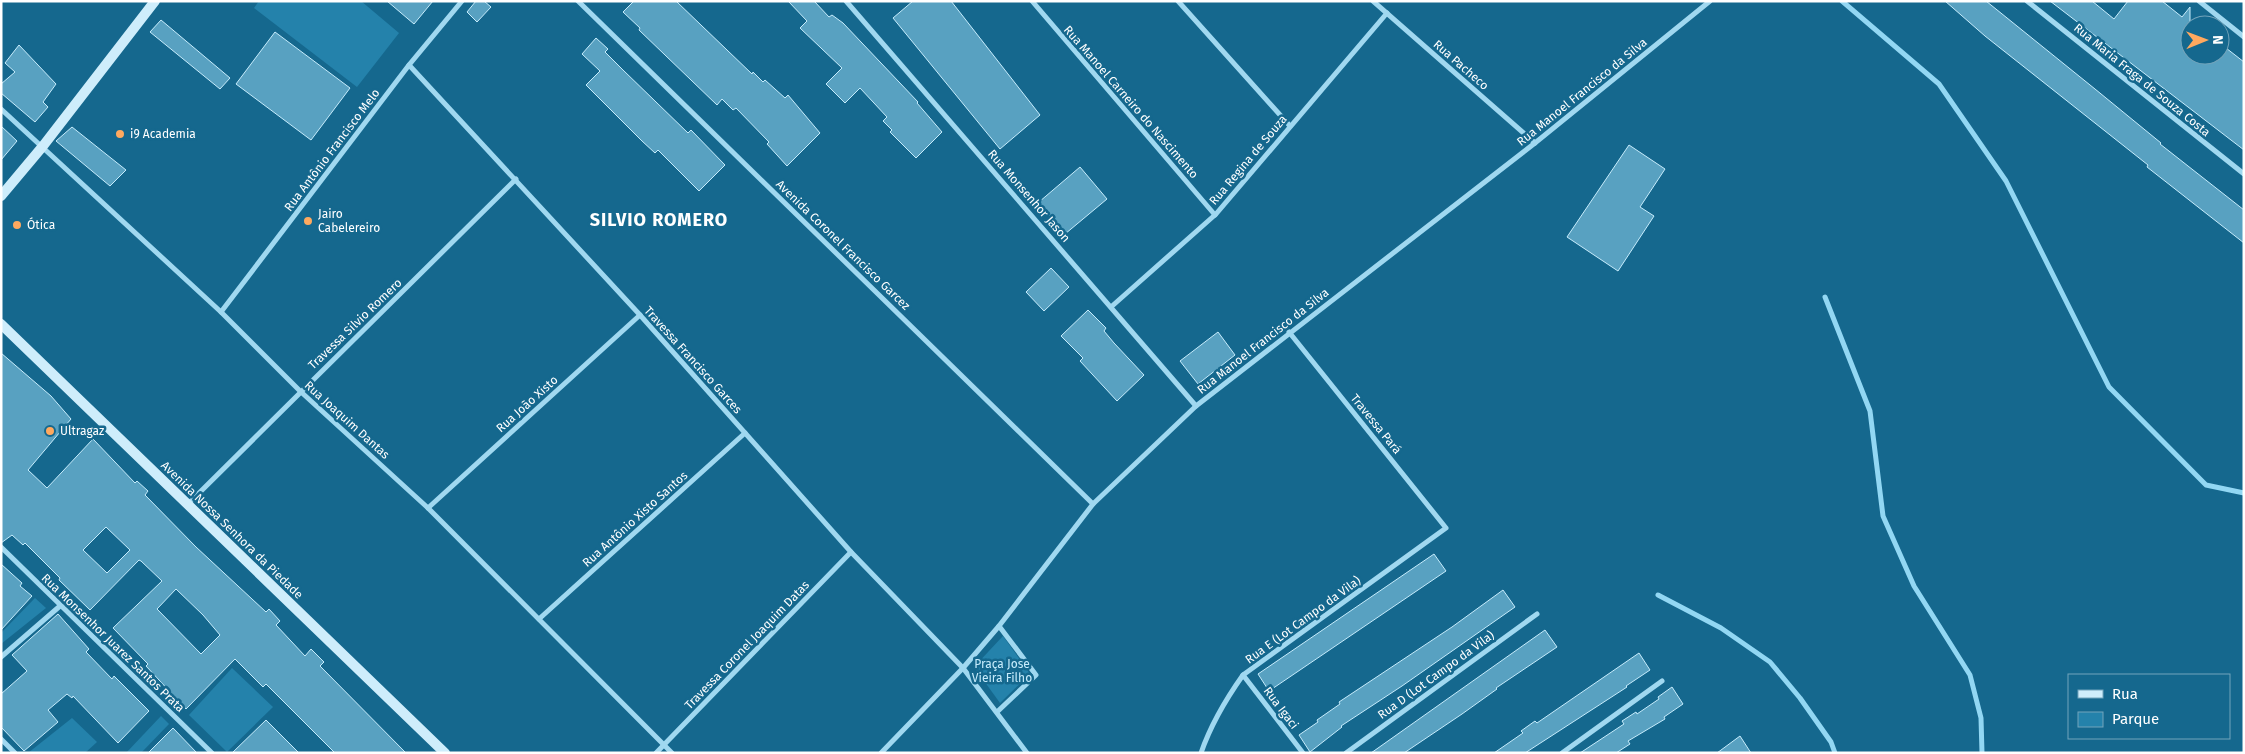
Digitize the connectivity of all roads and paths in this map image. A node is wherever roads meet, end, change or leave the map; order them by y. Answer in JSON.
{"nodes":[{"id":1,"x":155,"y":1,"type":"edge"},
{"id":2,"x":462,"y":1,"type":"edge"},
{"id":3,"x":578,"y":1,"type":"edge"},
{"id":4,"x":846,"y":1,"type":"edge"},
{"id":5,"x":1032,"y":1,"type":"edge"},
{"id":6,"x":1178,"y":1,"type":"edge"},
{"id":7,"x":1373,"y":1,"type":"edge"},
{"id":8,"x":1710,"y":1,"type":"edge"},
{"id":9,"x":2027,"y":1,"type":"edge"},
{"id":10,"x":2199,"y":1,"type":"edge"},
{"id":11,"x":1387,"y":14,"type":"junction"},
{"id":12,"x":2244,"y":37,"type":"edge"},
{"id":13,"x":410,"y":65,"type":"junction"},
{"id":14,"x":1,"y":109,"type":"edge"},
{"id":15,"x":1290,"y":126,"type":"junction"},
{"id":16,"x":1535,"y":143,"type":"junction"},
{"id":17,"x":43,"y":146,"type":"junction"},
{"id":18,"x":2244,"y":174,"type":"edge"},
{"id":19,"x":516,"y":180,"type":"junction"},
{"id":20,"x":1,"y":196,"type":"edge"},
{"id":21,"x":1215,"y":215,"type":"junction"},
{"id":22,"x":1111,"y":307,"type":"junction"},
{"id":23,"x":221,"y":312,"type":"junction"},
{"id":24,"x":640,"y":315,"type":"junction"},
{"id":25,"x":1,"y":324,"type":"edge"},
{"id":26,"x":1289,"y":332,"type":"junction"},
{"id":27,"x":300,"y":392,"type":"junction"},
{"id":28,"x":1196,"y":406,"type":"junction"},
{"id":29,"x":745,"y":433,"type":"junction"},
{"id":30,"x":188,"y":504,"type":"junction"},
{"id":31,"x":1094,"y":504,"type":"junction"},
{"id":32,"x":428,"y":508,"type":"junction"},
{"id":33,"x":1446,"y":528,"type":"joint"},
{"id":34,"x":1,"y":547,"type":"edge"},
{"id":35,"x":851,"y":552,"type":"junction"},
{"id":36,"x":60,"y":606,"type":"junction"},
{"id":37,"x":1537,"y":614,"type":"dead end"},
{"id":38,"x":540,"y":619,"type":"junction"},
{"id":39,"x":999,"y":626,"type":"junction"},
{"id":40,"x":1,"y":657,"type":"edge"},
{"id":41,"x":963,"y":668,"type":"junction"},
{"id":42,"x":1244,"y":675,"type":"junction"},
{"id":43,"x":1662,"y":681,"type":"dead end"},
{"id":44,"x":997,"y":712,"type":"junction"},
{"id":45,"x":1,"y":739,"type":"edge"},
{"id":46,"x":665,"y":744,"type":"junction"},
{"id":47,"x":15,"y":753,"type":"edge"},
{"id":48,"x":212,"y":753,"type":"edge"},
{"id":49,"x":445,"y":753,"type":"edge"},
{"id":50,"x":656,"y":753,"type":"edge"},
{"id":51,"x":672,"y":753,"type":"edge"},
{"id":52,"x":881,"y":753,"type":"edge"},
{"id":53,"x":1027,"y":753,"type":"edge"},
{"id":54,"x":1201,"y":753,"type":"edge"},
{"id":55,"x":1303,"y":753,"type":"edge"},
{"id":56,"x":1346,"y":753,"type":"edge"},
{"id":57,"x":1562,"y":753,"type":"edge"}],
"edges":[{"from":1,"to":17,"type":"main road"},
{"from":2,"to":13,"type":"street","name":"Rua Antônio Francisco Melo"},
{"from":3,"to":31,"type":"street","name":"Avenida Coronel Francisco Garcez"},
{"from":4,"to":22,"type":"street","name":"Rua Monsenhor Jason"},
{"from":5,"to":21,"type":"street","name":"Rua Manoel Carneiro do Nascimento"},
{"from":6,"to":15,"type":"street"},
{"from":7,"to":11,"type":"street","name":"Rua Pacheco"},
{"from":8,"to":16,"type":"street","name":"Rua Manoel Francisco da Silva"},
{"from":9,"to":18,"type":"street","name":"Rua Maria Fraga de Souza Costa"},
{"from":10,"to":12,"type":"street"},
{"from":11,"to":15,"type":"street","name":"Rua Regina de Souza"},
{"from":11,"to":16,"type":"street","name":"Rua Pacheco"},
{"from":13,"to":19,"type":"street","name":"Travessa Francisco Garces"},
{"from":13,"to":23,"type":"street","name":"Rua Antônio Francisco Melo"},
{"from":14,"to":17,"type":"street","name":"Rua Joaquim Dantas"},
{"from":15,"to":21,"type":"street","name":"Rua Regina de Souza"},
{"from":16,"to":26,"type":"street","name":"Rua Manoel Francisco da Silva"},
{"from":17,"to":20,"type":"main road"},
{"from":17,"to":23,"type":"street","name":"Rua Joaquim Dantas"},
{"from":19,"to":24,"type":"street","name":"Travessa Francisco Garces"},
{"from":19,"to":27,"type":"street","name":"Travessa Silvio Romero"},
{"from":21,"to":22,"type":"street","name":"Rua Regina de Souza"},
{"from":22,"to":28,"type":"street","name":"Rua Monsenhor Jason"},
{"from":23,"to":27,"type":"street","name":"Rua Joaquim Dantas"},
{"from":24,"to":29,"type":"street","name":"Travessa Francisco Garces"},
{"from":24,"to":32,"type":"street","name":"Rua João Xisto"},
{"from":25,"to":30,"type":"main road","name":"Avenida Nossa Senhora da Piedade"},
{"from":26,"to":28,"type":"street","name":"Rua Manoel Francisco da Silva"},
{"from":26,"to":33,"type":"street","name":"Travessa Pará"},
{"from":27,"to":30,"type":"street","name":"Travessa Silvio Romero"},
{"from":27,"to":32,"type":"street","name":"Rua Joaquim Dantas"},
{"from":28,"to":31,"type":"street","name":"Rua Manoel Francisco da Silva"},
{"from":29,"to":35,"type":"street","name":"Travessa Francisco Garces"},
{"from":29,"to":38,"type":"street","name":"Rua Antônio Xisto Santos"},
{"from":30,"to":49,"type":"main road","name":"Avenida Nossa Senhora da Piedade"},
{"from":31,"to":39,"type":"street","name":"Rua Manoel Francisco da Silva"},
{"from":32,"to":38,"type":"street","name":"Rua Joaquim Dantas"},
{"from":33,"to":42,"type":"street","name":"Rua E (Lot Campo da Vila)"},
{"from":34,"to":36,"type":"street","name":"Rua Monsenhor Juarez Santos Prata"},
{"from":35,"to":41,"type":"street","name":"Travessa Francisco Garces"},
{"from":35,"to":46,"type":"street","name":"Travessa Coronel Joaquim Datas"},
{"from":36,"to":40,"type":"street"},
{"from":36,"to":48,"type":"street","name":"Rua Monsenhor Juarez Santos Prata"},
{"from":37,"to":56,"type":"street","name":"Rua D (Lot Campo da Vila)"},
{"from":38,"to":46,"type":"street","name":"Rua Joaquim Dantas"},
{"from":39,"to":41,"type":"street","name":"Rua Manoel Francisco da Silva"},
{"from":39,"to":44,"type":"street"},
{"from":41,"to":44,"type":"street","name":"Travessa Francisco Garces"},
{"from":41,"to":52,"type":"street","name":"Rua Manoel Francisco da Silva"},
{"from":42,"to":54,"type":"street","name":"Rua E (Lot Campo da Vila)"},
{"from":42,"to":55,"type":"street","name":"Rua Igaci"},
{"from":43,"to":57,"type":"street"},
{"from":44,"to":53,"type":"street","name":"Travessa Francisco Garces"},
{"from":45,"to":47,"type":"street"},
{"from":46,"to":50,"type":"street","name":"Travessa Coronel Joaquim Datas"},
{"from":46,"to":51,"type":"street","name":"Rua Joaquim Dantas"}]}
